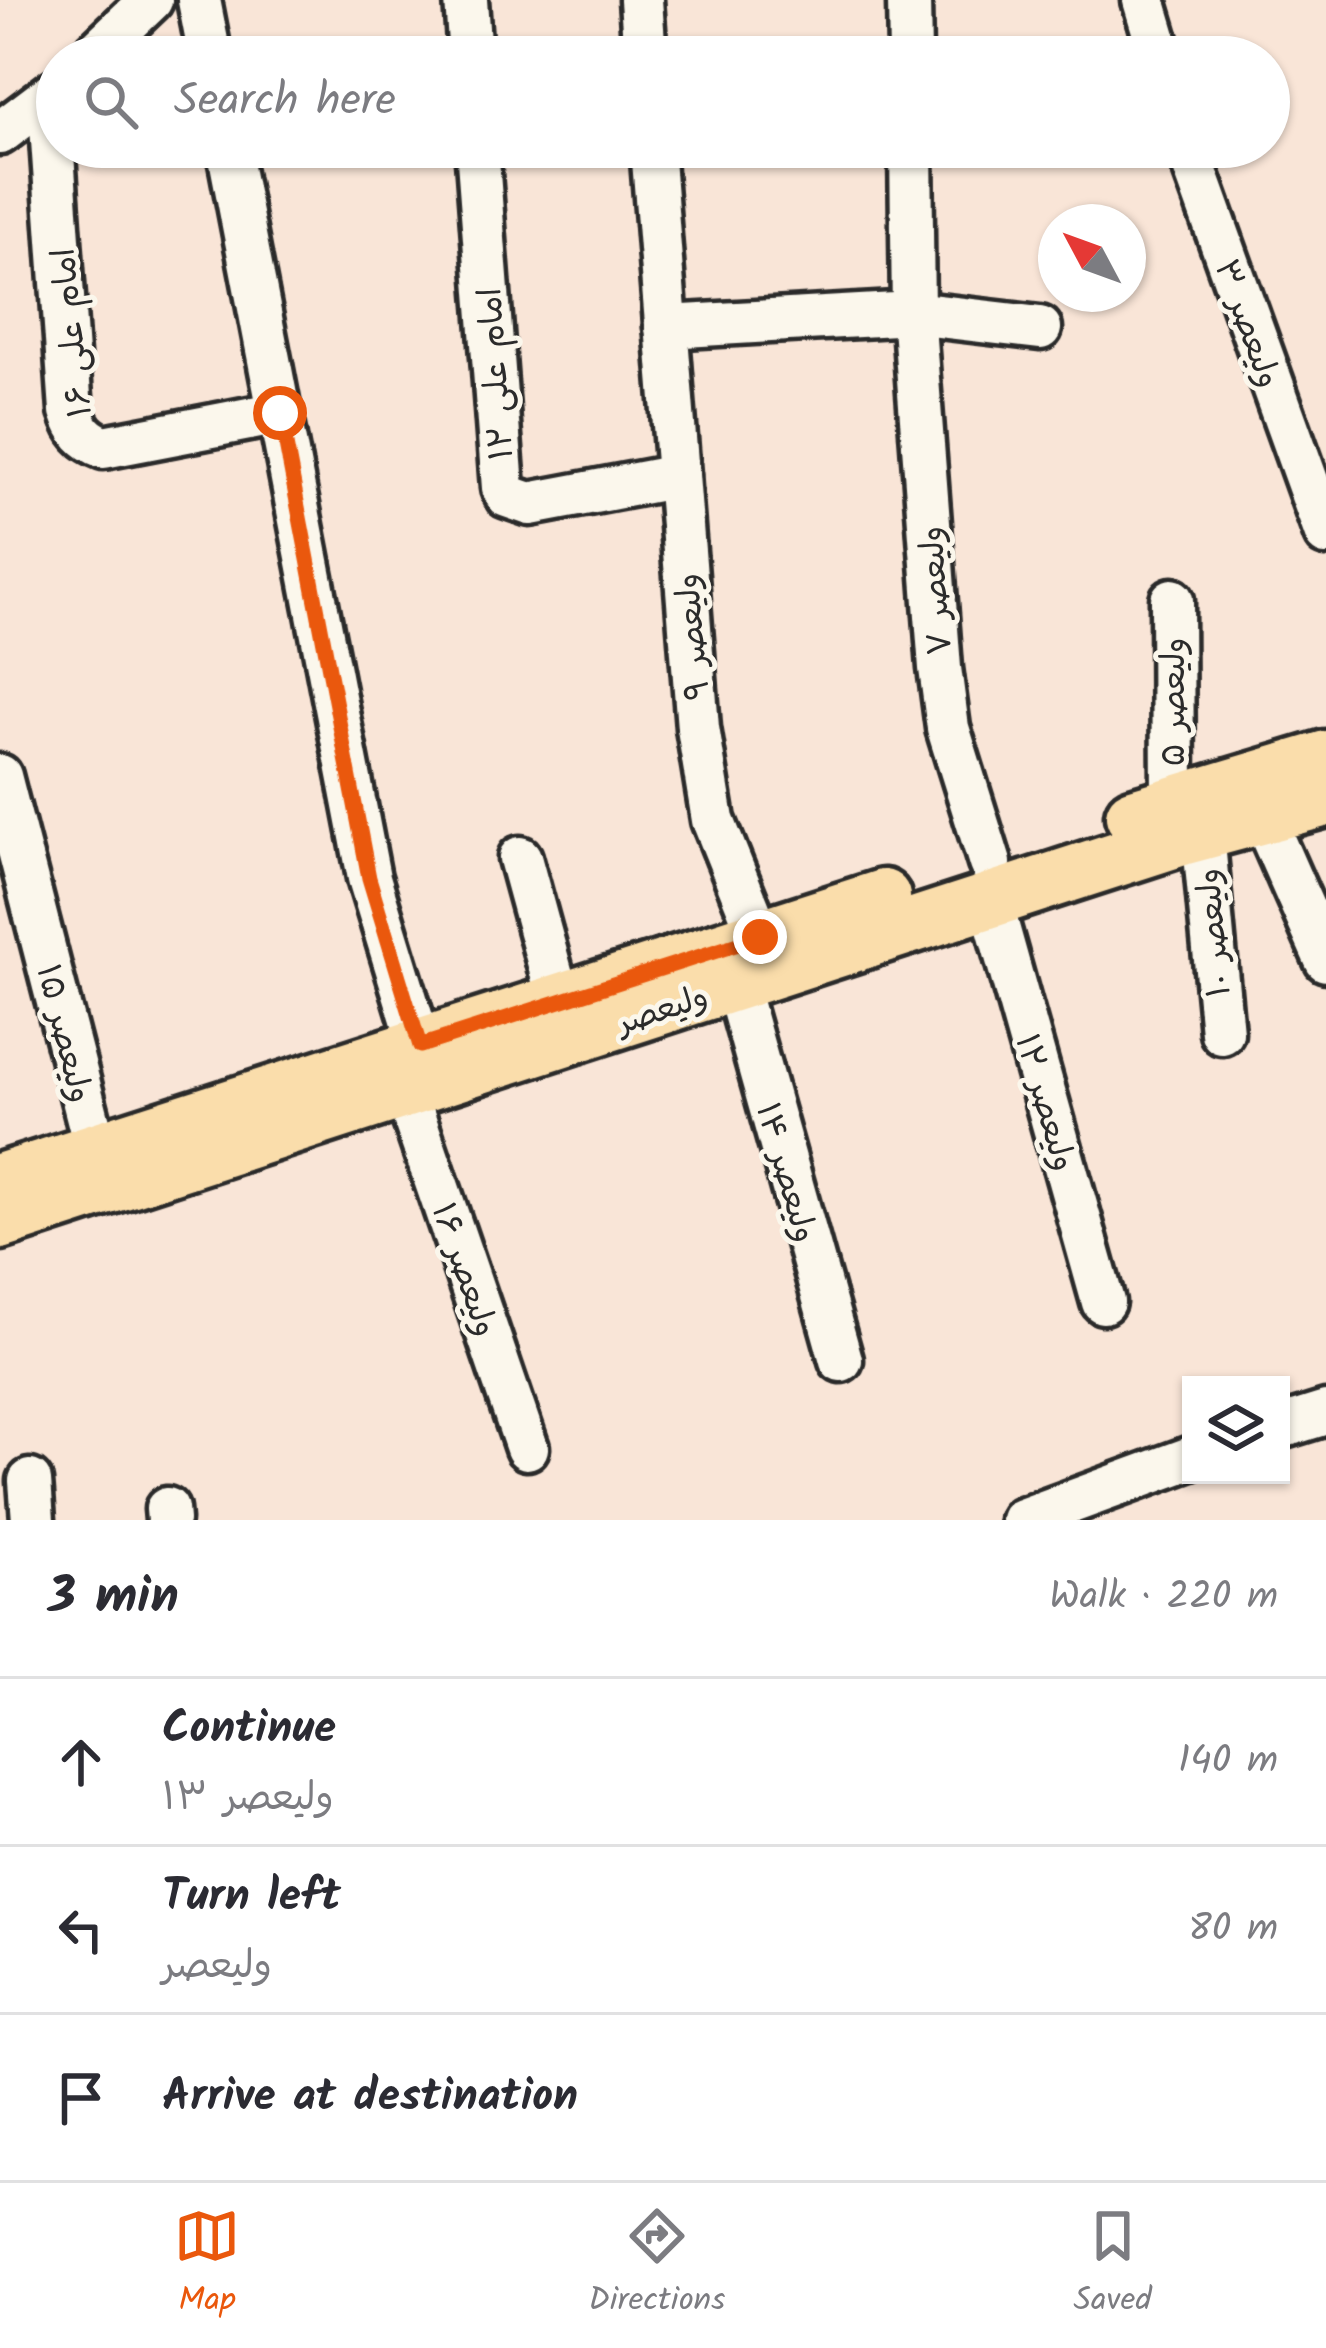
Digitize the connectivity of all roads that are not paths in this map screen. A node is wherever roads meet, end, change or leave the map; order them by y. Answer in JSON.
{"nodes":[{"id":1,"x":151,"y":0,"type":"edge"},
{"id":2,"x":199,"y":0,"type":"edge"},
{"id":3,"x":466,"y":0,"type":"edge"},
{"id":4,"x":640,"y":0,"type":"edge"},
{"id":5,"x":909,"y":0,"type":"edge"},
{"id":6,"x":1144,"y":0,"type":"edge"},
{"id":7,"x":113,"y":36,"type":"edge"},
{"id":8,"x":206,"y":36,"type":"edge"},
{"id":9,"x":469,"y":36,"type":"edge"},
{"id":10,"x":643,"y":36,"type":"edge"},
{"id":11,"x":910,"y":36,"type":"edge"},
{"id":12,"x":1155,"y":36,"type":"edge"},
{"id":13,"x":36,"y":106,"type":"edge"},
{"id":14,"x":0,"y":133,"type":"edge"},
{"id":15,"x":57,"y":168,"type":"edge"},
{"id":16,"x":232,"y":168,"type":"edge"},
{"id":17,"x":479,"y":168,"type":"edge"},
{"id":18,"x":654,"y":168,"type":"edge"},
{"id":19,"x":911,"y":168,"type":"edge"},
{"id":20,"x":1193,"y":168,"type":"edge"},
{"id":21,"x":913,"y":313,"type":"junction"},
{"id":22,"x":666,"y":327,"type":"junction"},
{"id":23,"x":1040,"y":328,"type":"dead end"},
{"id":24,"x":280,"y":413,"type":"junction"},
{"id":25,"x":678,"y":476,"type":"junction"},
{"id":26,"x":1326,"y":534,"type":"edge"},
{"id":27,"x":1172,"y":600,"type":"dead end"},
{"id":28,"x":1326,"y":758,"type":"edge"},
{"id":29,"x":0,"y":776,"type":"edge"},
{"id":30,"x":1326,"y":799,"type":"edge"},
{"id":31,"x":1263,"y":817,"type":"junction"},
{"id":32,"x":1186,"y":825,"type":"junction"},
{"id":33,"x":520,"y":858,"type":"dead end"},
{"id":34,"x":990,"y":882,"type":"junction"},
{"id":35,"x":760,"y":937,"type":"junction"},
{"id":36,"x":1326,"y":960,"type":"edge"},
{"id":37,"x":736,"y":984,"type":"junction"},
{"id":38,"x":559,"y":1001,"type":"junction"},
{"id":39,"x":1222,"y":1034,"type":"dead end"},
{"id":40,"x":413,"y":1068,"type":"junction"},
{"id":41,"x":96,"y":1150,"type":"junction"},
{"id":42,"x":0,"y":1180,"type":"edge"},
{"id":43,"x":0,"y":1222,"type":"edge"},
{"id":44,"x":1103,"y":1302,"type":"dead end"},
{"id":45,"x":841,"y":1360,"type":"dead end"},
{"id":46,"x":1326,"y":1413,"type":"edge"},
{"id":47,"x":1290,"y":1424,"type":"edge"},
{"id":48,"x":527,"y":1448,"type":"dead end"},
{"id":49,"x":1182,"y":1461,"type":"edge"},
{"id":50,"x":1022,"y":1520,"type":"edge"}],
"edges":[{"from":1,"to":7,"type":"street"},
{"from":2,"to":8,"type":"street"},
{"from":3,"to":9,"type":"street"},
{"from":4,"to":10,"type":"street"},
{"from":5,"to":11,"type":"street"},
{"from":6,"to":12,"type":"street"},
{"from":13,"to":14,"type":"street"},
{"from":15,"to":24,"type":"street","name":"امام علی ۱۶"},
{"from":16,"to":24,"type":"street","name":"ولیعصر ۱۶"},
{"from":17,"to":25,"type":"street","name":"امام علی ۱۲"},
{"from":18,"to":22,"type":"street","name":"ولیعصر ۹"},
{"from":19,"to":21,"type":"street","name":"ولیعصر ۷"},
{"from":20,"to":26,"type":"street","name":"ولیعصر ۳"},
{"from":21,"to":22,"type":"street"},
{"from":21,"to":23,"type":"street"},
{"from":21,"to":34,"type":"street","name":"ولیعصر ۷"},
{"from":22,"to":25,"type":"street","name":"ولیعصر ۹"},
{"from":24,"to":40,"type":"street","name":"ولیعصر ۱۶"},
{"from":25,"to":35,"type":"street","name":"ولیعصر ۹"},
{"from":27,"to":32,"type":"street","name":"ولیعصر ۵"},
{"from":28,"to":32,"type":"main road","name":"ولیعصر"},
{"from":29,"to":41,"type":"street","name":"ولیعصر ۱۵"},
{"from":30,"to":31,"type":"main road","name":"ولیعصر"},
{"from":31,"to":32,"type":"main road","name":"ولیعصر"},
{"from":31,"to":36,"type":"street"},
{"from":32,"to":34,"type":"main road","name":"ولیعصر"},
{"from":32,"to":39,"type":"street","name":"ولیعصر ۱۰"},
{"from":33,"to":38,"type":"street"},
{"from":34,"to":35,"type":"main road","name":"ولیعصر"},
{"from":34,"to":37,"type":"main road","name":"ولیعصر"},
{"from":34,"to":44,"type":"street","name":"ولیعصر ۱۲"},
{"from":35,"to":38,"type":"main road","name":"ولیعصر"},
{"from":37,"to":40,"type":"main road","name":"ولیعصر"},
{"from":37,"to":45,"type":"street","name":"ولیعصر ۱۴"},
{"from":38,"to":40,"type":"main road","name":"ولیعصر"},
{"from":40,"to":41,"type":"main road","name":"ولیعصر"},
{"from":40,"to":43,"type":"main road","name":"ولیعصر"},
{"from":40,"to":48,"type":"street","name":"ولیعصر ۱۶"},
{"from":41,"to":42,"type":"main road","name":"ولیعصر"},
{"from":46,"to":47,"type":"street"},
{"from":49,"to":50,"type":"street"}]}
